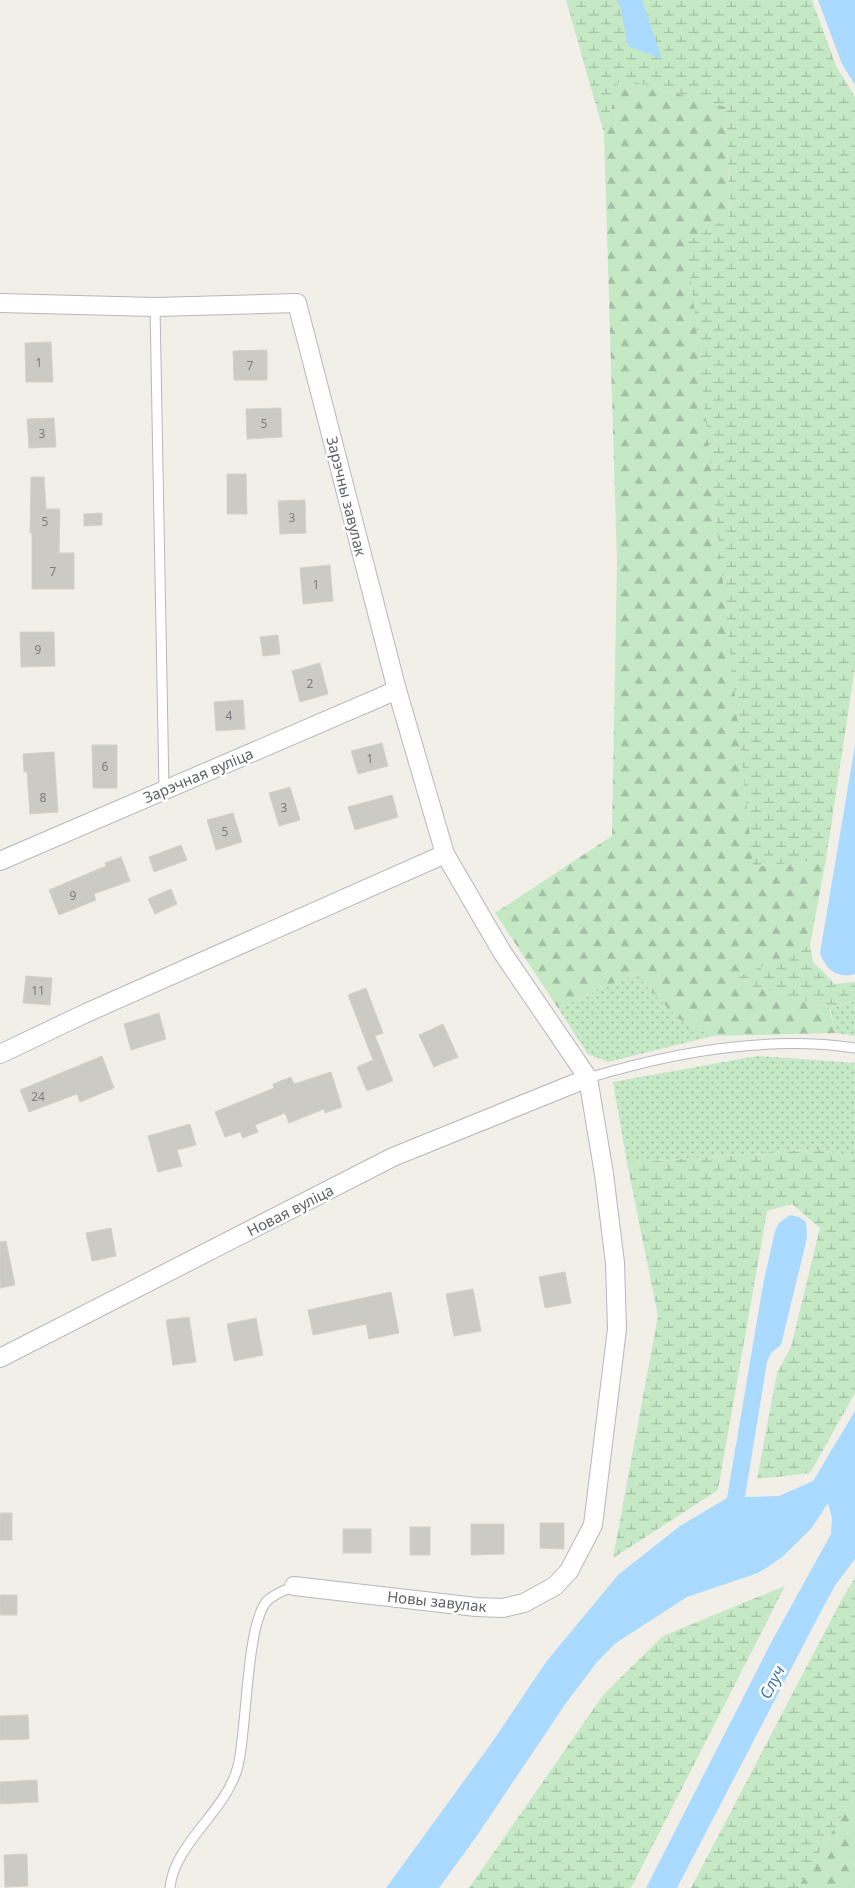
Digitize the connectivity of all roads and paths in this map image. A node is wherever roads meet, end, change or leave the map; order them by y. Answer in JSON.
{"nodes":[{"id":1,"x":0,"y":303,"type":"edge"},
{"id":2,"x":155,"y":307,"type":"junction"},
{"id":3,"x":397,"y":690,"type":"junction"},
{"id":4,"x":164,"y":789,"type":"junction"},
{"id":5,"x":445,"y":854,"type":"junction"},
{"id":6,"x":0,"y":861,"type":"edge"},
{"id":7,"x":855,"y":1048,"type":"edge"},
{"id":8,"x":0,"y":1054,"type":"edge"},
{"id":9,"x":588,"y":1078,"type":"junction"},
{"id":10,"x":0,"y":1358,"type":"edge"},
{"id":11,"x":294,"y":1586,"type":"joint"},
{"id":12,"x":170,"y":1888,"type":"edge"}],
"edges":[{"from":1,"to":2,"type":"street"},
{"from":2,"to":3,"type":"street","name":"Зарэчны завулак"},
{"from":2,"to":4,"type":"lane"},
{"from":3,"to":4,"type":"street","name":"Зарэчная вуліца"},
{"from":3,"to":5,"type":"street","name":"Зарэчны завулак"},
{"from":4,"to":6,"type":"street","name":"Зарэчная вуліца"},
{"from":5,"to":8,"type":"street"},
{"from":5,"to":9,"type":"street","name":"Зарэчны завулак"},
{"from":7,"to":9,"type":"lane"},
{"from":9,"to":10,"type":"street","name":"Новая вуліца"},
{"from":9,"to":11,"type":"street","name":"Новы завулак"},
{"from":11,"to":12,"type":"lane"}]}
